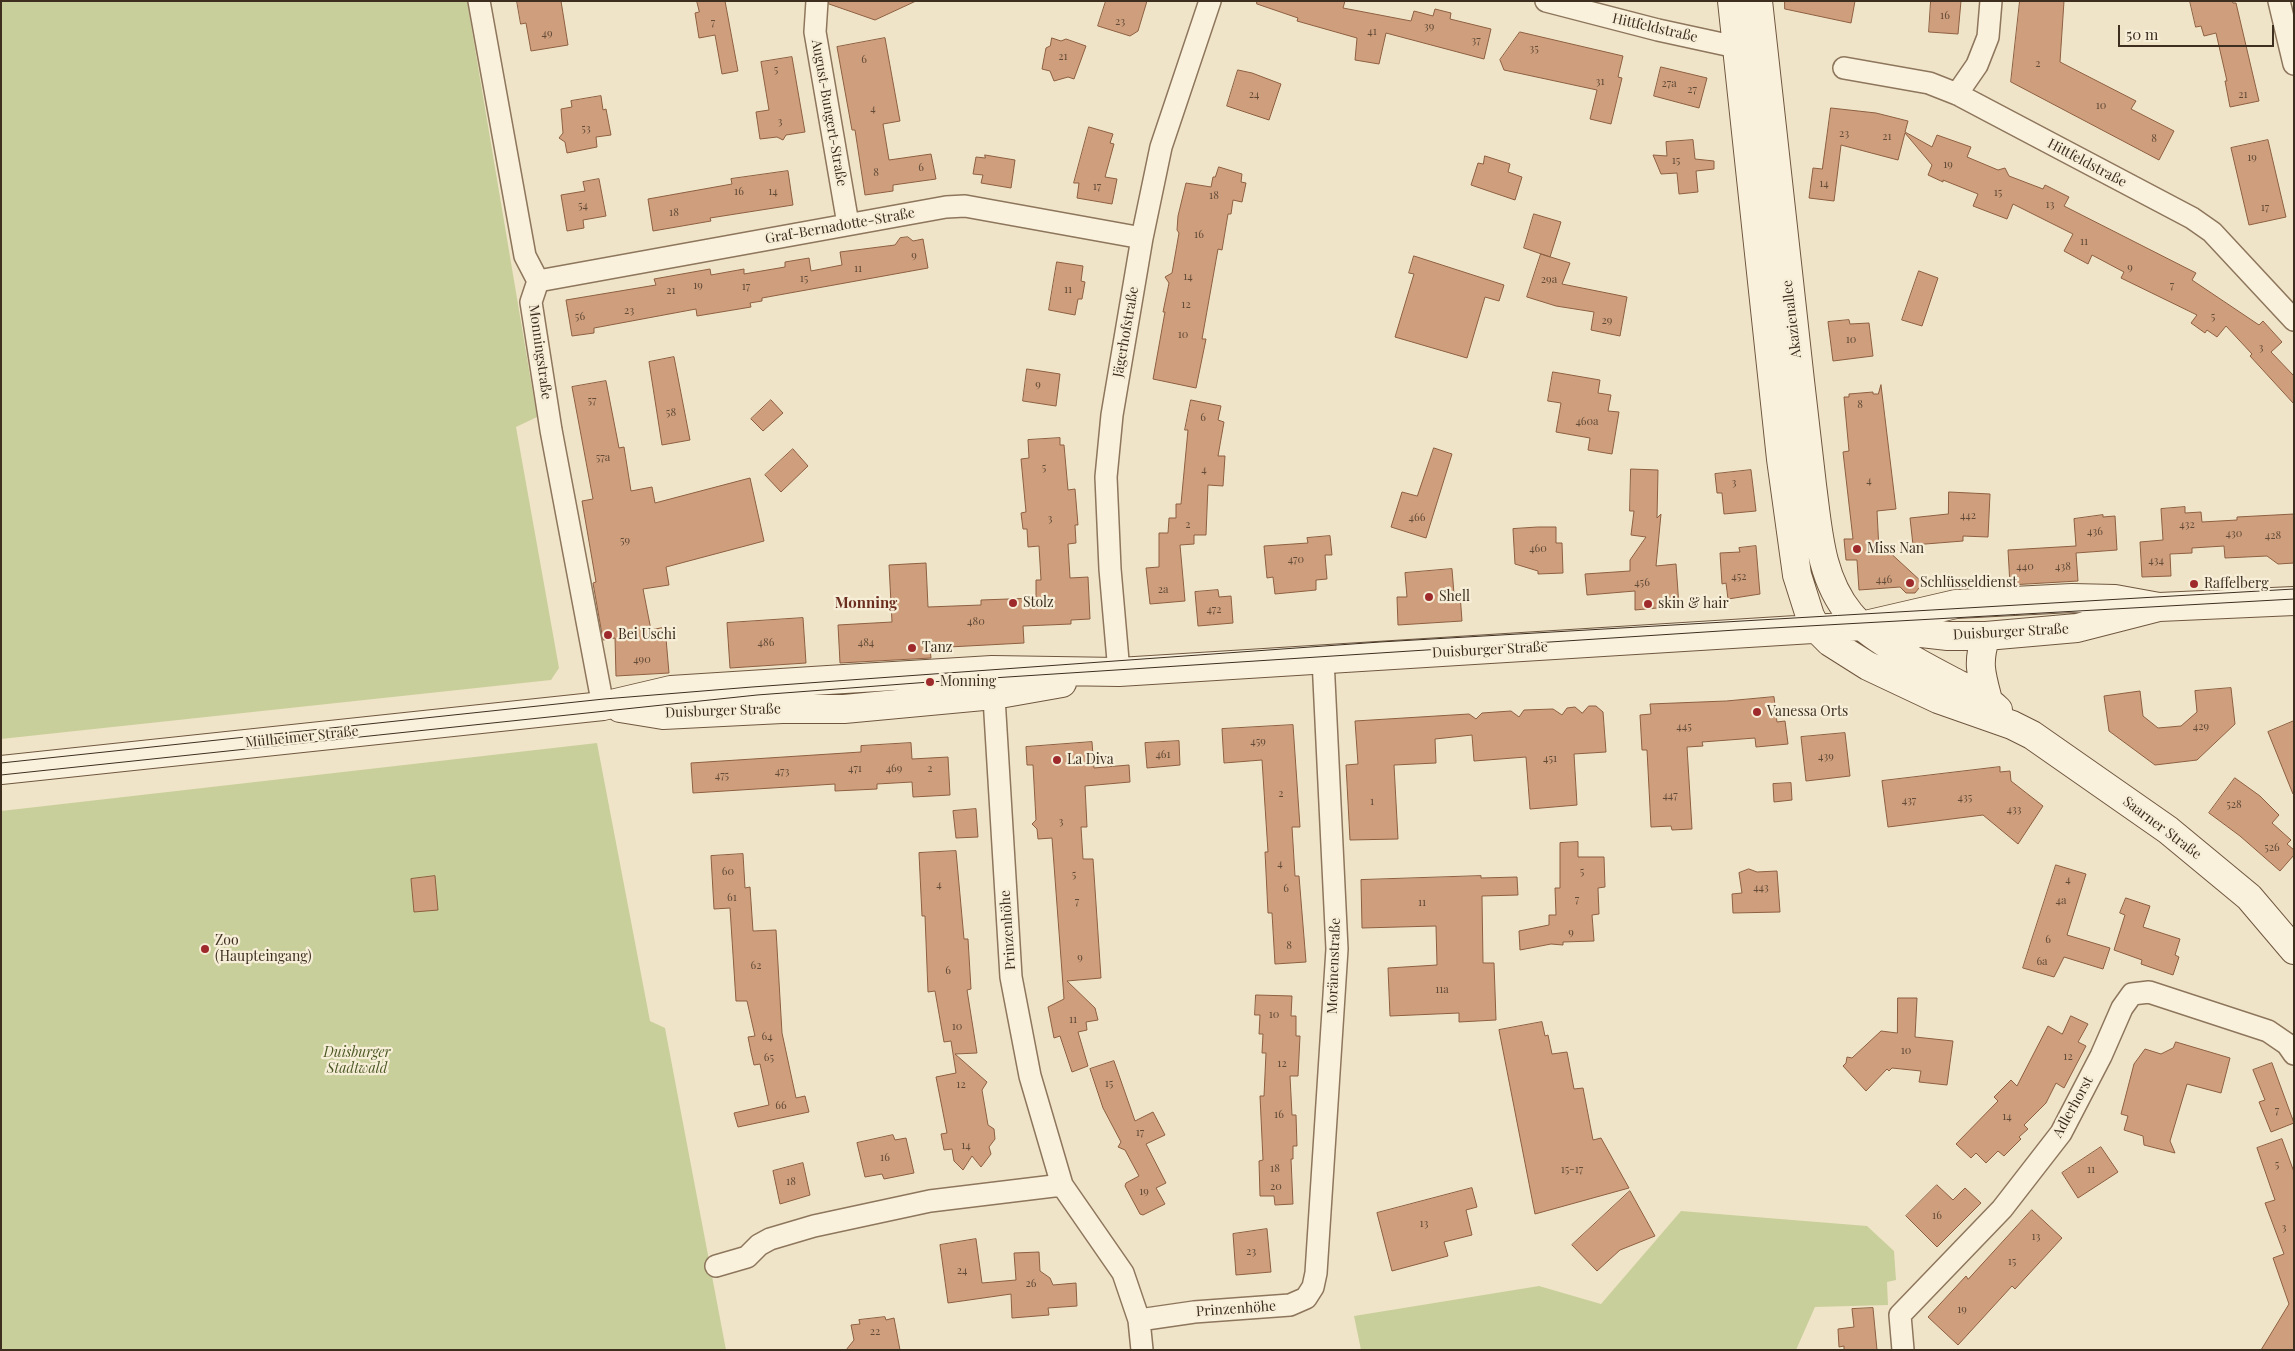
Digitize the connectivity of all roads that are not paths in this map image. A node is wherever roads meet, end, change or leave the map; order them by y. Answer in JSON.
{"nodes":[{"id":1,"x":479,"y":1,"type":"edge"},
{"id":2,"x":817,"y":1,"type":"edge"},
{"id":3,"x":1210,"y":1,"type":"edge"},
{"id":4,"x":1546,"y":1,"type":"edge"},
{"id":5,"x":1732,"y":1,"type":"edge"},
{"id":6,"x":1758,"y":1,"type":"edge"},
{"id":7,"x":1991,"y":1,"type":"edge"},
{"id":8,"x":2279,"y":1,"type":"edge"},
{"id":9,"x":1736,"y":47,"type":"junction"},
{"id":10,"x":1764,"y":54,"type":"junction"},
{"id":11,"x":2294,"y":64,"type":"edge"},
{"id":12,"x":1844,"y":68,"type":"dead end"},
{"id":13,"x":1956,"y":94,"type":"junction"},
{"id":14,"x":848,"y":224,"type":"junction"},
{"id":15,"x":1142,"y":238,"type":"junction"},
{"id":16,"x":538,"y":281,"type":"junction"},
{"id":17,"x":2294,"y":320,"type":"edge"},
{"id":18,"x":2294,"y":601,"type":"edge"},
{"id":19,"x":2159,"y":607,"type":"junction"},
{"id":20,"x":1861,"y":626,"type":"junction"},
{"id":21,"x":1817,"y":629,"type":"junction"},
{"id":22,"x":1986,"y":636,"type":"junction"},
{"id":23,"x":1323,"y":659,"type":"junction"},
{"id":24,"x":1119,"y":672,"type":"junction"},
{"id":25,"x":993,"y":683,"type":"junction"},
{"id":26,"x":1988,"y":700,"type":"junction"},
{"id":27,"x":603,"y":706,"type":"junction"},
{"id":28,"x":2012,"y":725,"type":"junction"},
{"id":29,"x":1,"y":770,"type":"edge"},
{"id":30,"x":2294,"y":950,"type":"edge"},
{"id":31,"x":2294,"y":1054,"type":"edge"},
{"id":32,"x":1062,"y":1185,"type":"junction"},
{"id":33,"x":716,"y":1266,"type":"dead end"},
{"id":34,"x":1316,"y":1273,"type":"joint"},
{"id":35,"x":1139,"y":1320,"type":"junction"},
{"id":36,"x":1142,"y":1350,"type":"edge"},
{"id":37,"x":1903,"y":1350,"type":"edge"}],
"edges":[{"from":1,"to":16,"type":"street"},
{"from":2,"to":14,"type":"street","name":"August-Bungert-Straße"},
{"from":3,"to":15,"type":"street","name":"Jägerhofstraße"},
{"from":4,"to":9,"type":"street","name":"Hittfeldstraße"},
{"from":5,"to":9,"type":"main road","name":"Akazienallee"},
{"from":6,"to":10,"type":"main road","name":"Akazienallee"},
{"from":7,"to":13,"type":"street"},
{"from":8,"to":11,"type":"street"},
{"from":9,"to":10,"type":"street","name":"Hittfeldstraße"},
{"from":9,"to":21,"type":"main road","name":"Akazienallee"},
{"from":10,"to":20,"type":"main road","name":"Akazienallee"},
{"from":12,"to":13,"type":"street","name":"Hittfeldstraße"},
{"from":13,"to":17,"type":"street","name":"Hittfeldstraße"},
{"from":14,"to":15,"type":"street","name":"Graf-Bernadotte-Straße"},
{"from":14,"to":16,"type":"street","name":"Graf-Bernadotte-Straße"},
{"from":15,"to":24,"type":"street","name":"Jägerhofstraße"},
{"from":16,"to":27,"type":"street","name":"Monningstraße"},
{"from":18,"to":19,"type":"main road","name":"Duisburger Straße"},
{"from":19,"to":20,"type":"main road","name":"Duisburger Straße"},
{"from":19,"to":22,"type":"main road","name":"Duisburger Straße"},
{"from":20,"to":21,"type":"main road","name":"Duisburger Straße"},
{"from":20,"to":22,"type":"main road","name":"Duisburger Straße"},
{"from":20,"to":26,"type":"main road","name":"Saarner Straße"},
{"from":21,"to":23,"type":"main road","name":"Duisburger Straße"},
{"from":21,"to":28,"type":"main road","name":"Saarner Straße"},
{"from":22,"to":26,"type":"main road"},
{"from":23,"to":24,"type":"main road","name":"Duisburger Straße"},
{"from":23,"to":34,"type":"street","name":"Moränenstraße"},
{"from":24,"to":25,"type":"main road","name":"Duisburger Straße"},
{"from":25,"to":27,"type":"main road","name":"Duisburger Straße"},
{"from":25,"to":32,"type":"street","name":"Prinzenhöhe"},
{"from":26,"to":28,"type":"main road","name":"Saarner Straße"},
{"from":27,"to":29,"type":"main road","name":"Mülheimer Straße"},
{"from":28,"to":30,"type":"main road","name":"Saarner Straße"},
{"from":31,"to":37,"type":"street","name":"Adlerhorst"},
{"from":32,"to":33,"type":"street"},
{"from":32,"to":35,"type":"street","name":"Prinzenhöhe"},
{"from":34,"to":35,"type":"street","name":"Prinzenhöhe"},
{"from":35,"to":36,"type":"street","name":"Prinzenhöhe"}]}
